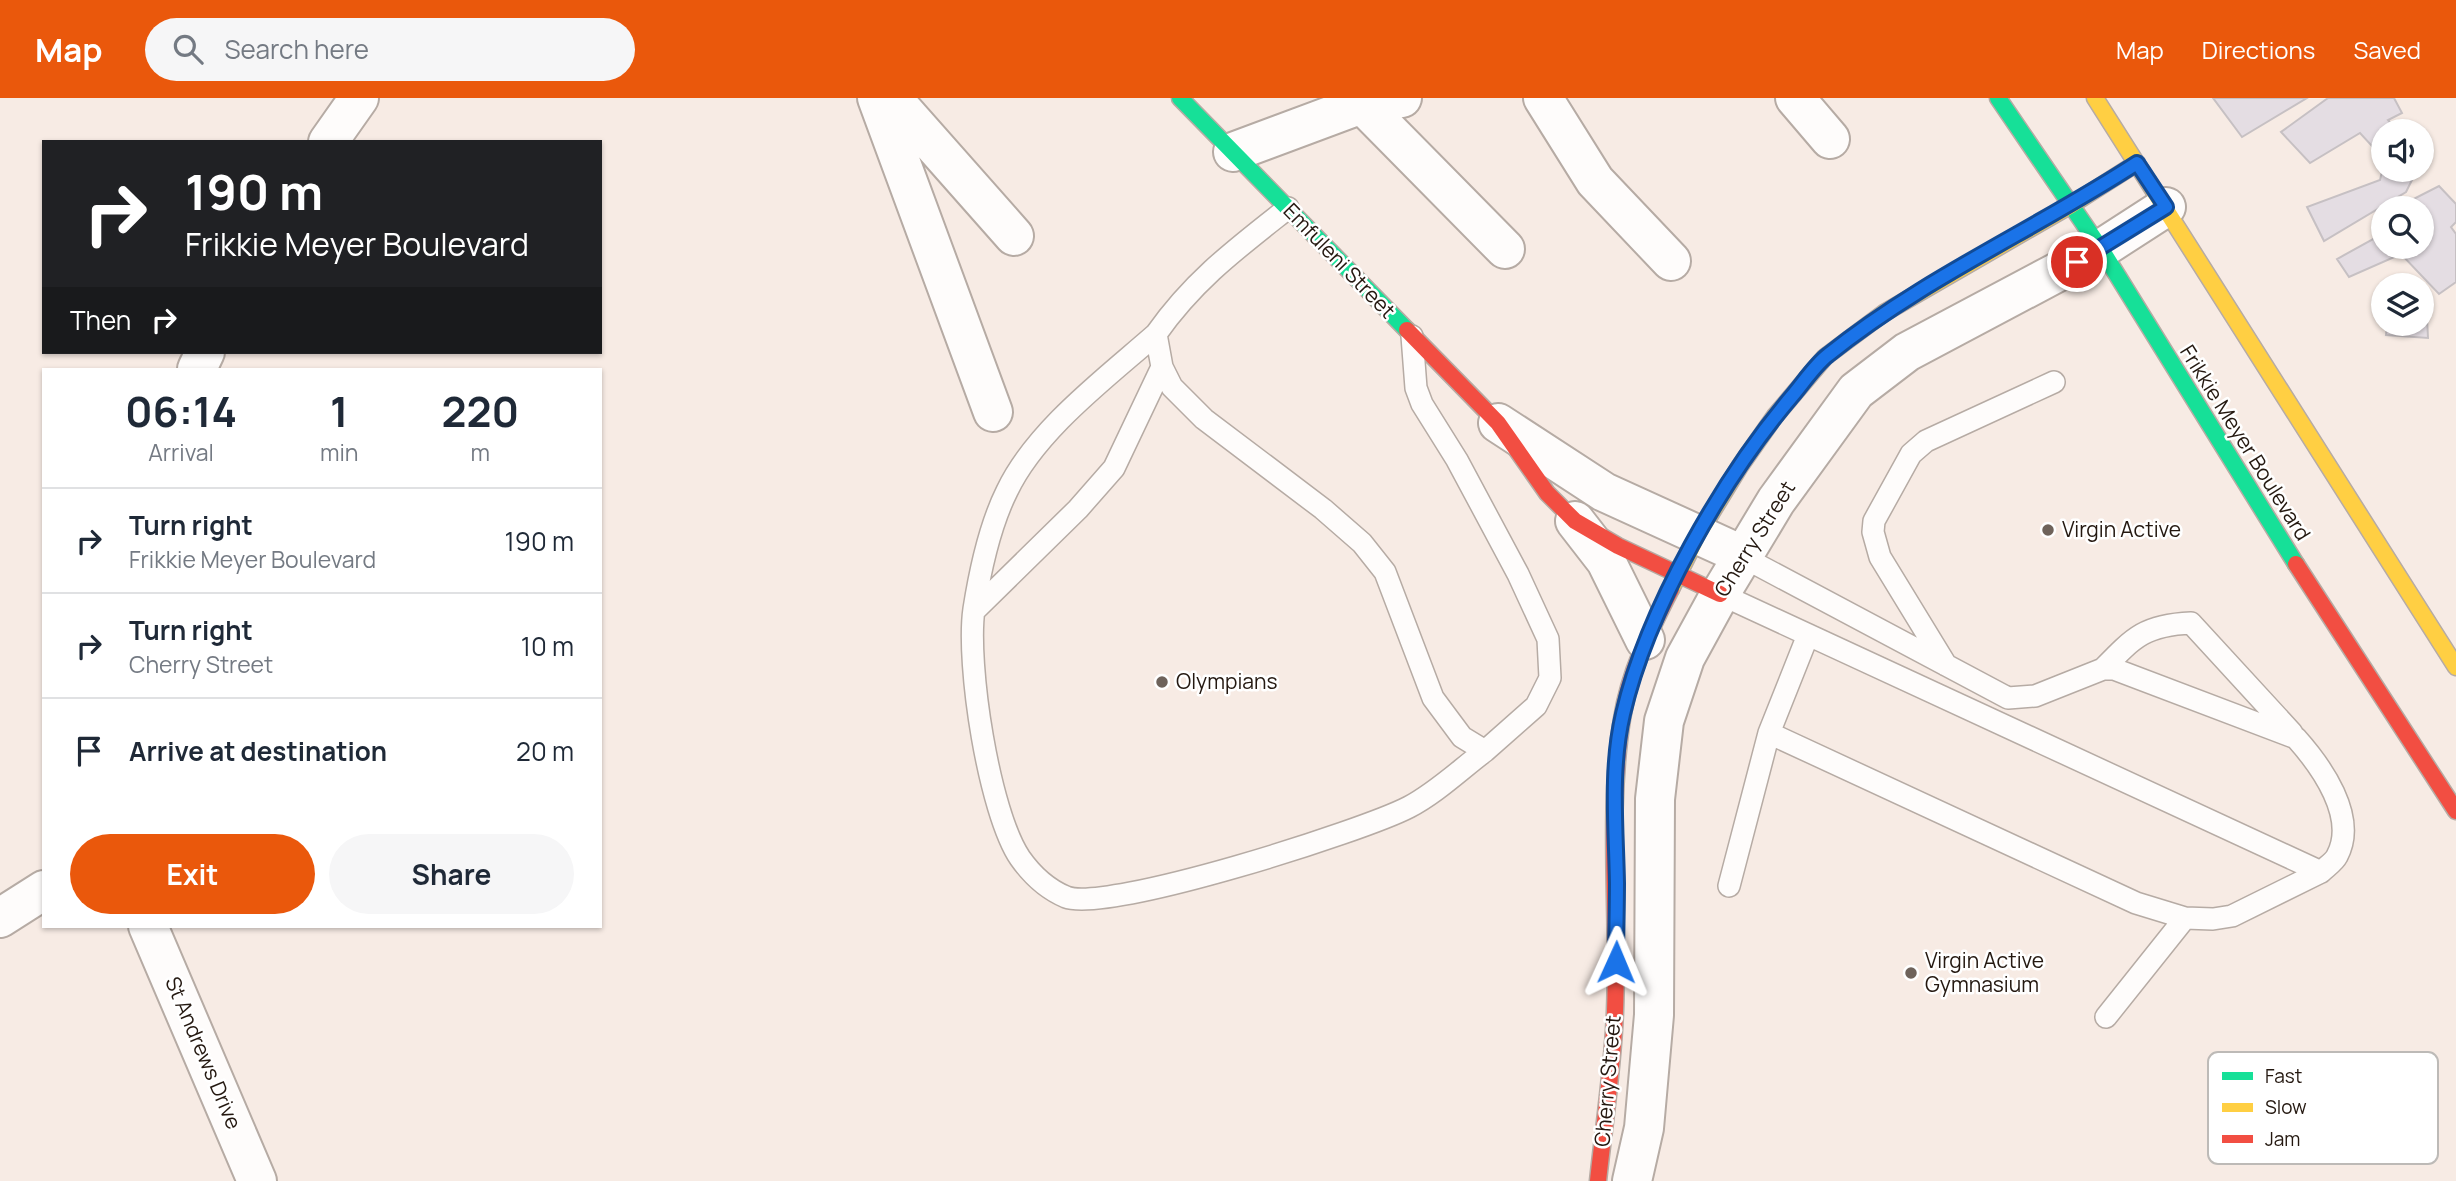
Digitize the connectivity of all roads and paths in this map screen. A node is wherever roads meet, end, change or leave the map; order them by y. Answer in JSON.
{"nodes":[{"id":1,"x":359,"y":98,"type":"edge"},
{"id":2,"x":877,"y":98,"type":"edge"},
{"id":3,"x":892,"y":98,"type":"edge"},
{"id":4,"x":1180,"y":98,"type":"edge"},
{"id":5,"x":1402,"y":98,"type":"edge"},
{"id":6,"x":1543,"y":98,"type":"edge"},
{"id":7,"x":1795,"y":98,"type":"edge"},
{"id":8,"x":1998,"y":98,"type":"edge"},
{"id":9,"x":2095,"y":98,"type":"edge"},
{"id":10,"x":1359,"y":101,"type":"edge"},
{"id":11,"x":1829,"y":139,"type":"dead end"},
{"id":12,"x":329,"y":140,"type":"edge"},
{"id":13,"x":1233,"y":152,"type":"junction"},
{"id":14,"x":2137,"y":163,"type":"junction"},
{"id":15,"x":2071,"y":205,"type":"junction"},
{"id":16,"x":2166,"y":207,"type":"junction"},
{"id":17,"x":1288,"y":208,"type":"junction"},
{"id":18,"x":1014,"y":236,"type":"dead end"},
{"id":19,"x":1506,"y":249,"type":"dead end"},
{"id":20,"x":2101,"y":249,"type":"junction"},
{"id":21,"x":1671,"y":261,"type":"dead end"},
{"id":22,"x":1156,"y":334,"type":"junction"},
{"id":23,"x":1412,"y":335,"type":"junction"},
{"id":24,"x":1162,"y":366,"type":"junction"},
{"id":25,"x":2054,"y":382,"type":"dead end"},
{"id":26,"x":993,"y":412,"type":"dead end"},
{"id":27,"x":1498,"y":423,"type":"junction"},
{"id":28,"x":1575,"y":521,"type":"junction"},
{"id":29,"x":1699,"y":533,"type":"junction"},
{"id":30,"x":1741,"y":556,"type":"junction"},
{"id":31,"x":1679,"y":573,"type":"junction"},
{"id":32,"x":1720,"y":594,"type":"junction"},
{"id":33,"x":974,"y":611,"type":"junction"},
{"id":34,"x":1808,"y":635,"type":"junction"},
{"id":35,"x":1645,"y":640,"type":"junction"},
{"id":36,"x":1947,"y":667,"type":"junction"},
{"id":37,"x":2456,"y":667,"type":"edge"},
{"id":38,"x":2103,"y":669,"type":"junction"},
{"id":39,"x":1769,"y":733,"type":"junction"},
{"id":40,"x":2296,"y":738,"type":"junction"},
{"id":41,"x":1485,"y":751,"type":"junction"},
{"id":42,"x":2451,"y":790,"type":"edge"},
{"id":43,"x":2456,"y":811,"type":"edge"},
{"id":44,"x":2321,"y":872,"type":"junction"},
{"id":45,"x":1729,"y":886,"type":"dead end"},
{"id":46,"x":42,"y":891,"type":"edge"},
{"id":47,"x":0,"y":918,"type":"edge"},
{"id":48,"x":2185,"y":918,"type":"junction"},
{"id":49,"x":149,"y":928,"type":"edge"},
{"id":50,"x":2106,"y":1017,"type":"dead end"},
{"id":51,"x":257,"y":1181,"type":"edge"},
{"id":52,"x":1598,"y":1181,"type":"edge"},
{"id":53,"x":1632,"y":1181,"type":"edge"}],
"edges":[{"from":1,"to":12,"type":"street"},
{"from":2,"to":26,"type":"street"},
{"from":3,"to":18,"type":"street"},
{"from":4,"to":13,"type":"street","name":"Emfuleni Street"},
{"from":5,"to":10,"type":"street"},
{"from":6,"to":21,"type":"street"},
{"from":7,"to":11,"type":"street"},
{"from":8,"to":15,"type":"street","name":"Frikkie Meyer Boulevard"},
{"from":9,"to":14,"type":"street"},
{"from":10,"to":13,"type":"street"},
{"from":10,"to":19,"type":"street"},
{"from":13,"to":17,"type":"street","name":"Emfuleni Street"},
{"from":14,"to":15,"type":"street","name":"Cherry Street"},
{"from":14,"to":16,"type":"street"},
{"from":15,"to":20,"type":"street","name":"Frikkie Meyer Boulevard"},
{"from":15,"to":29,"type":"street","name":"Cherry Street"},
{"from":16,"to":20,"type":"street","name":"Cherry Street"},
{"from":16,"to":37,"type":"street"},
{"from":17,"to":22,"type":"lane"},
{"from":17,"to":23,"type":"street","name":"Emfuleni Street"},
{"from":20,"to":30,"type":"street","name":"Cherry Street"},
{"from":20,"to":42,"type":"street","name":"Frikkie Meyer Boulevard"},
{"from":22,"to":24,"type":"lane"},
{"from":22,"to":33,"type":"lane"},
{"from":23,"to":27,"type":"street","name":"Emfuleni Street"},
{"from":23,"to":41,"type":"lane"},
{"from":24,"to":33,"type":"lane"},
{"from":24,"to":41,"type":"lane"},
{"from":25,"to":36,"type":"lane"},
{"from":27,"to":28,"type":"street","name":"Emfuleni Street"},
{"from":27,"to":29,"type":"street","name":"Emfuleni Street"},
{"from":28,"to":31,"type":"street","name":"Emfuleni Street"},
{"from":28,"to":35,"type":"street"},
{"from":29,"to":30,"type":"street","name":"Emfuleni Street"},
{"from":29,"to":31,"type":"street","name":"Cherry Street"},
{"from":30,"to":32,"type":"street","name":"Cherry Street"},
{"from":30,"to":36,"type":"lane"},
{"from":31,"to":32,"type":"street","name":"Emfuleni Street"},
{"from":31,"to":35,"type":"street","name":"Cherry Street"},
{"from":32,"to":34,"type":"lane"},
{"from":32,"to":53,"type":"street","name":"Cherry Street"},
{"from":33,"to":41,"type":"lane"},
{"from":34,"to":39,"type":"lane"},
{"from":34,"to":44,"type":"lane"},
{"from":35,"to":52,"type":"street","name":"Cherry Street"},
{"from":36,"to":38,"type":"lane"},
{"from":38,"to":40,"type":"lane"},
{"from":38,"to":40,"type":"lane"},
{"from":39,"to":45,"type":"lane"},
{"from":39,"to":48,"type":"lane"},
{"from":40,"to":44,"type":"lane"},
{"from":42,"to":43,"type":"street","name":"Frikkie Meyer Boulevard"},
{"from":44,"to":48,"type":"lane"},
{"from":46,"to":47,"type":"street"},
{"from":48,"to":50,"type":"lane"},
{"from":49,"to":51,"type":"street","name":"St Andrews Drive"}]}
